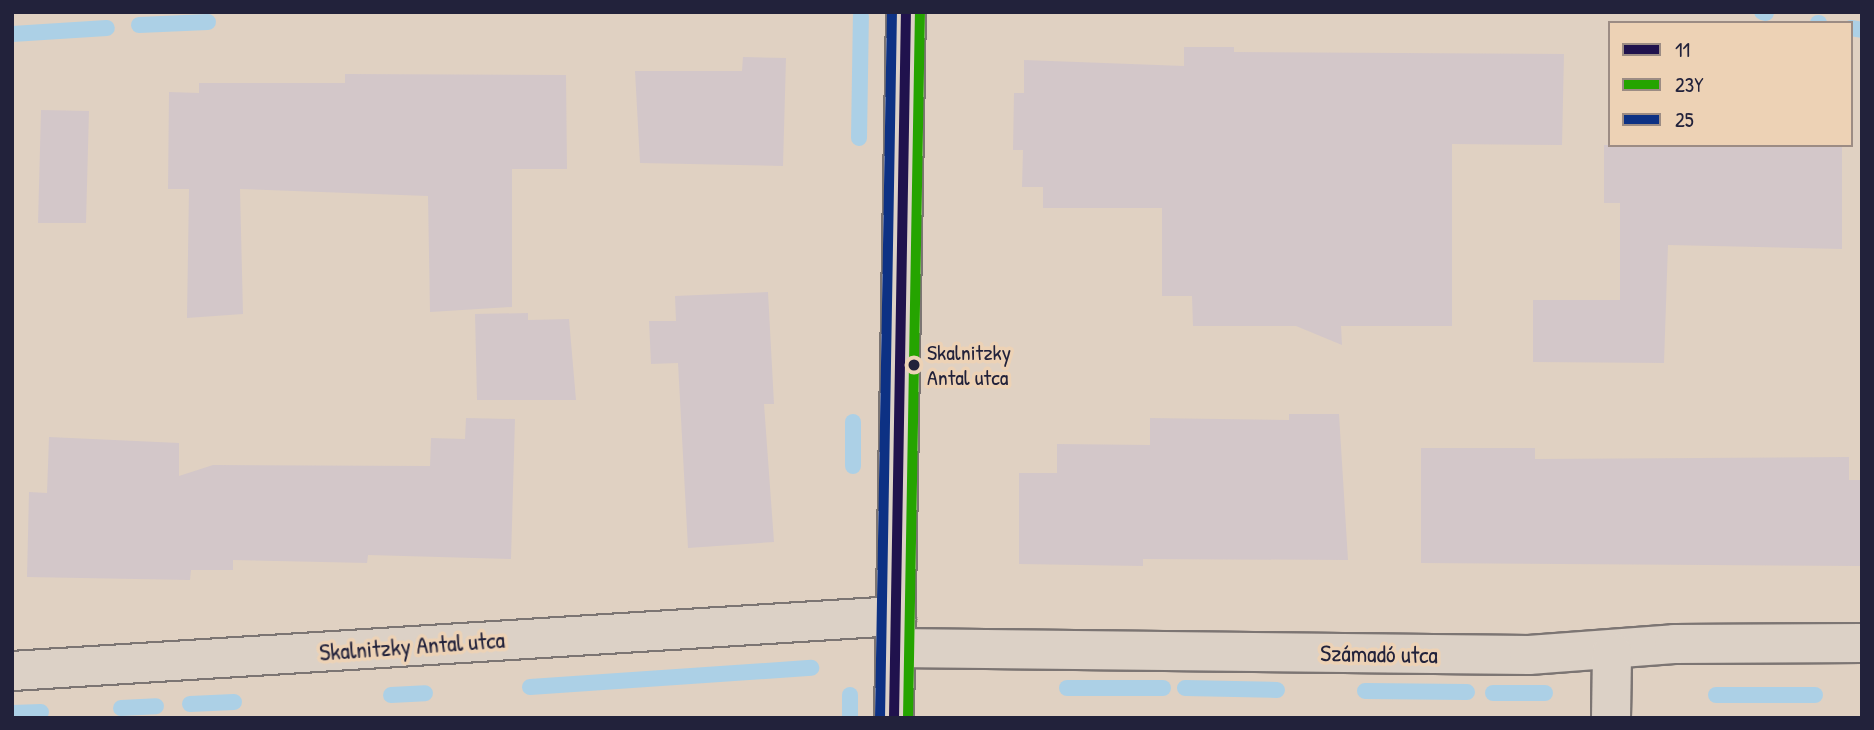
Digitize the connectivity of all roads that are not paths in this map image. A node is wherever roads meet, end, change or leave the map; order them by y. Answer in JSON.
{"nodes":[{"id":1,"x":906,"y":12,"type":"edge"},
{"id":2,"x":896,"y":632,"type":"junction"},
{"id":3,"x":1862,"y":643,"type":"edge"},
{"id":4,"x":1612,"y":652,"type":"junction"},
{"id":5,"x":12,"y":671,"type":"edge"},
{"id":6,"x":894,"y":718,"type":"edge"},
{"id":7,"x":1611,"y":718,"type":"edge"}],
"edges":[{"from":1,"to":2,"type":"street"},
{"from":2,"to":4,"type":"street","name":"Számadó utca"},
{"from":2,"to":5,"type":"street","name":"Skalnitzky Antal utca"},
{"from":2,"to":6,"type":"street"},
{"from":3,"to":4,"type":"street","name":"Számadó utca"},
{"from":4,"to":7,"type":"street"}]}
